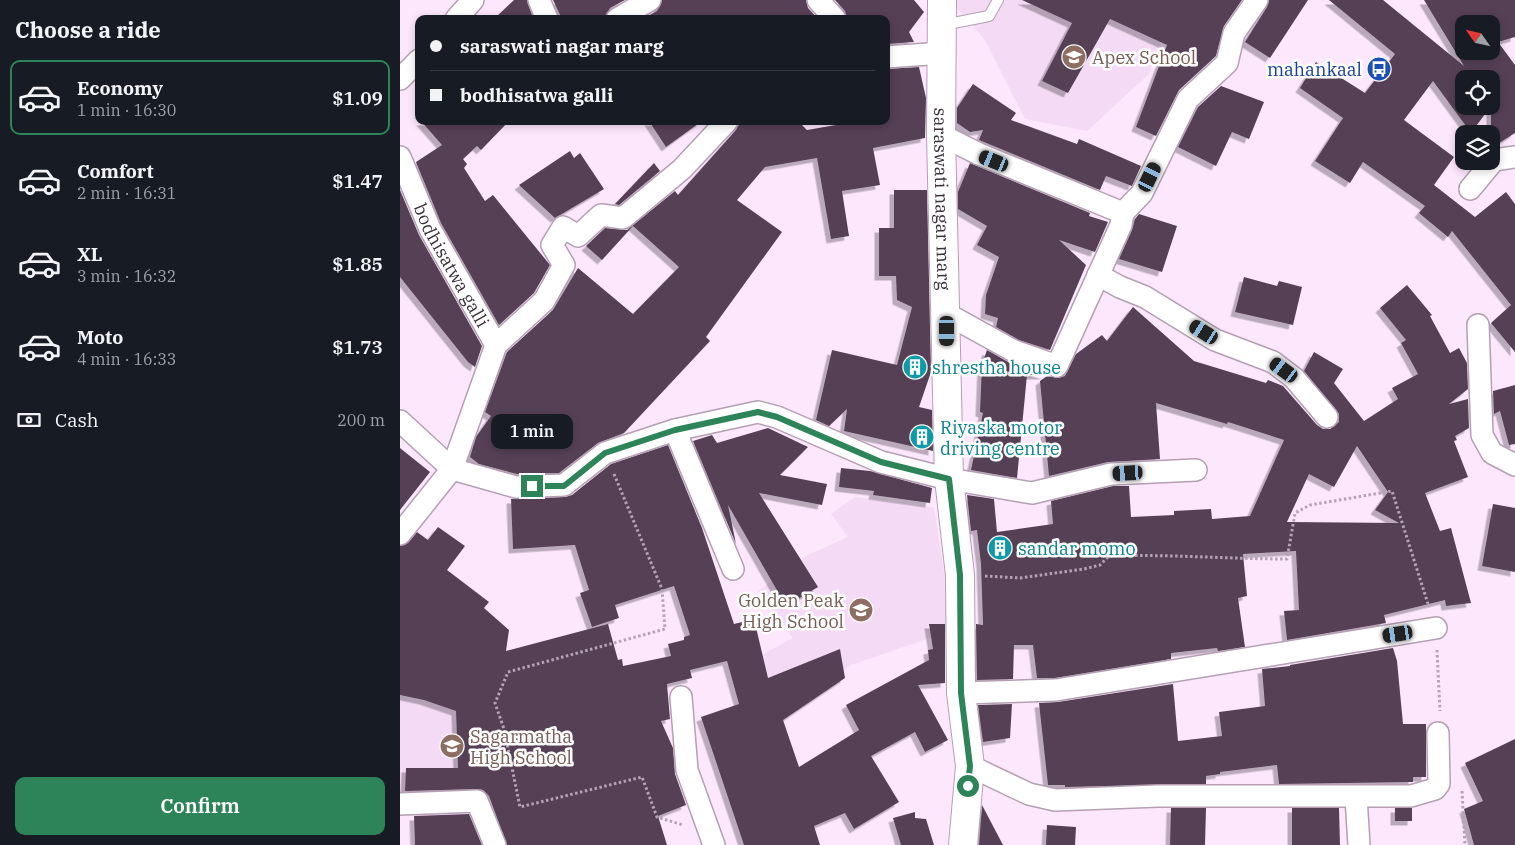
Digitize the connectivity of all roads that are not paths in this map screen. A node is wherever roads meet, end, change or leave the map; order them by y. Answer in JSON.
{"nodes":[{"id":1,"x":473,"y":0,"type":"edge"},
{"id":2,"x":539,"y":0,"type":"edge"},
{"id":3,"x":650,"y":0,"type":"edge"},
{"id":4,"x":818,"y":0,"type":"edge"},
{"id":5,"x":998,"y":0,"type":"edge"},
{"id":6,"x":1257,"y":0,"type":"edge"},
{"id":7,"x":942,"y":12,"type":"edge"},
{"id":8,"x":460,"y":15,"type":"edge"},
{"id":9,"x":545,"y":15,"type":"edge"},
{"id":10,"x":624,"y":15,"type":"edge"},
{"id":11,"x":831,"y":15,"type":"edge"},
{"id":12,"x":943,"y":53,"type":"junction"},
{"id":13,"x":890,"y":58,"type":"edge"},
{"id":14,"x":415,"y":64,"type":"edge"},
{"id":15,"x":400,"y":79,"type":"edge"},
{"id":16,"x":723,"y":125,"type":"edge"},
{"id":17,"x":941,"y":135,"type":"junction"},
{"id":18,"x":400,"y":157,"type":"edge"},
{"id":19,"x":1515,"y":157,"type":"edge"},
{"id":20,"x":1470,"y":189,"type":"dead end"},
{"id":21,"x":1123,"y":213,"type":"junction"},
{"id":22,"x":1098,"y":275,"type":"junction"},
{"id":23,"x":947,"y":314,"type":"junction"},
{"id":24,"x":1478,"y":325,"type":"dead end"},
{"id":25,"x":496,"y":345,"type":"junction"},
{"id":26,"x":1327,"y":417,"type":"dead end"},
{"id":27,"x":400,"y":421,"type":"edge"},
{"id":28,"x":675,"y":430,"type":"junction"},
{"id":29,"x":1515,"y":465,"type":"edge"},
{"id":30,"x":452,"y":469,"type":"junction"},
{"id":31,"x":1196,"y":470,"type":"dead end"},
{"id":32,"x":949,"y":479,"type":"junction"},
{"id":33,"x":400,"y":534,"type":"edge"},
{"id":34,"x":733,"y":569,"type":"dead end"},
{"id":35,"x":1436,"y":628,"type":"road end"},
{"id":36,"x":961,"y":693,"type":"junction"},
{"id":37,"x":682,"y":697,"type":"dead end"},
{"id":38,"x":1439,"y":726,"type":"road end"},
{"id":39,"x":970,"y":766,"type":"junction"},
{"id":40,"x":1356,"y":797,"type":"junction"},
{"id":41,"x":400,"y":804,"type":"edge"},
{"id":42,"x":711,"y":839,"type":"edge"},
{"id":43,"x":495,"y":845,"type":"edge"},
{"id":44,"x":963,"y":845,"type":"edge"},
{"id":45,"x":1359,"y":845,"type":"edge"}],
"edges":[{"from":1,"to":8,"type":"street"},
{"from":2,"to":9,"type":"street"},
{"from":3,"to":10,"type":"street"},
{"from":4,"to":11,"type":"street"},
{"from":5,"to":7,"type":"lane"},
{"from":6,"to":21,"type":"street"},
{"from":7,"to":12,"type":"main road","name":"saraswati nagar marg"},
{"from":12,"to":13,"type":"street"},
{"from":12,"to":17,"type":"main road","name":"saraswati nagar marg"},
{"from":14,"to":15,"type":"street"},
{"from":16,"to":25,"type":"street","name":"bodhisatwa galli"},
{"from":17,"to":21,"type":"street"},
{"from":17,"to":23,"type":"main road","name":"saraswati nagar marg"},
{"from":18,"to":25,"type":"street","name":"bodhisatwa galli"},
{"from":19,"to":20,"type":"street"},
{"from":21,"to":22,"type":"street"},
{"from":22,"to":23,"type":"street"},
{"from":22,"to":26,"type":"street"},
{"from":23,"to":32,"type":"main road","name":"saraswati nagar marg"},
{"from":24,"to":29,"type":"street"},
{"from":25,"to":30,"type":"street","name":"bodhisatwa galli"},
{"from":27,"to":30,"type":"street"},
{"from":28,"to":30,"type":"street"},
{"from":28,"to":32,"type":"street"},
{"from":28,"to":34,"type":"street"},
{"from":30,"to":33,"type":"street","name":"bodhisatwa galli"},
{"from":31,"to":32,"type":"street"},
{"from":32,"to":36,"type":"main road","name":"saraswati nagar marg"},
{"from":35,"to":36,"type":"street"},
{"from":36,"to":39,"type":"main road","name":"saraswati nagar marg"},
{"from":37,"to":42,"type":"street"},
{"from":38,"to":40,"type":"street"},
{"from":39,"to":40,"type":"street"},
{"from":39,"to":44,"type":"main road","name":"saraswati nagar marg"},
{"from":40,"to":45,"type":"street"},
{"from":41,"to":43,"type":"street"}]}
